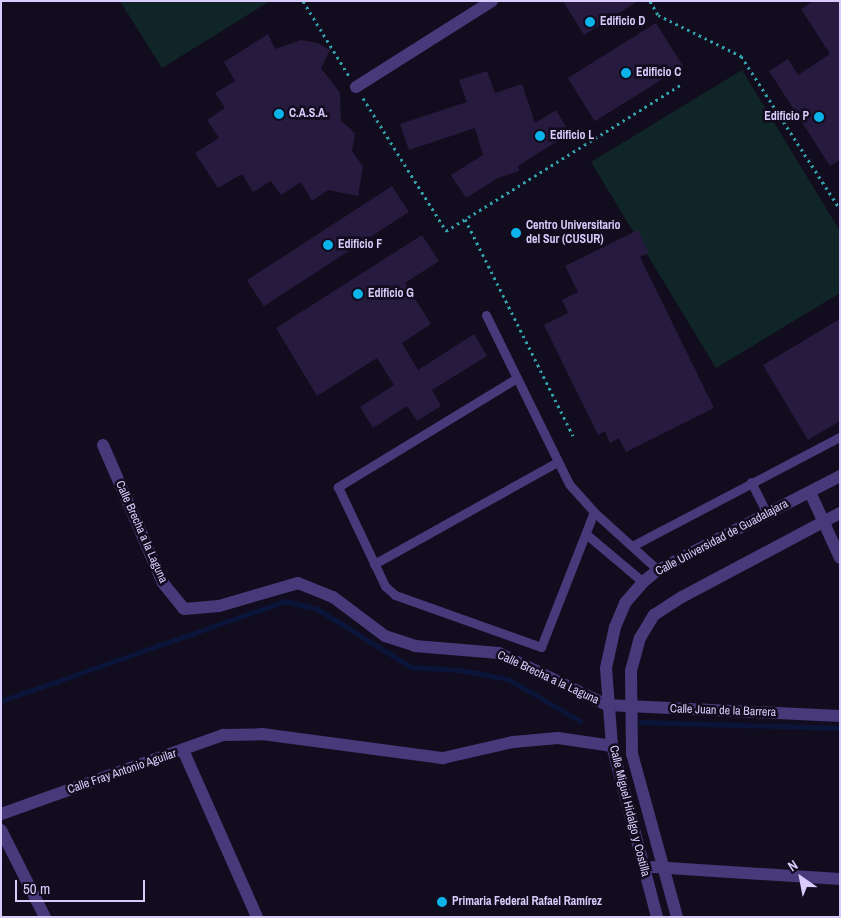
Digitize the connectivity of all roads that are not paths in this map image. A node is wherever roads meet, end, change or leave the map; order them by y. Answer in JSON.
{"nodes":[{"id":1,"x":492,"y":1,"type":"edge"},
{"id":2,"x":356,"y":87,"type":"road end"},
{"id":3,"x":486,"y":315,"type":"dead end"},
{"id":4,"x":517,"y":378,"type":"junction"},
{"id":5,"x":840,"y":437,"type":"edge"},
{"id":6,"x":103,"y":445,"type":"dead end"},
{"id":7,"x":557,"y":462,"type":"junction"},
{"id":8,"x":840,"y":476,"type":"edge"},
{"id":9,"x":751,"y":482,"type":"junction"},
{"id":10,"x":810,"y":492,"type":"junction"},
{"id":11,"x":594,"y":512,"type":"junction"},
{"id":12,"x":840,"y":513,"type":"edge"},
{"id":13,"x":768,"y":514,"type":"junction"},
{"id":14,"x":825,"y":521,"type":"junction"},
{"id":15,"x":586,"y":534,"type":"junction"},
{"id":16,"x":632,"y":546,"type":"junction"},
{"id":17,"x":840,"y":558,"type":"edge"},
{"id":18,"x":374,"y":564,"type":"junction"},
{"id":19,"x":658,"y":570,"type":"junction"},
{"id":20,"x":643,"y":582,"type":"junction"},
{"id":21,"x":607,"y":705,"type":"junction"},
{"id":22,"x":629,"y":708,"type":"junction"},
{"id":23,"x":840,"y":716,"type":"edge"},
{"id":24,"x":612,"y":746,"type":"junction"},
{"id":25,"x":183,"y":750,"type":"junction"},
{"id":26,"x":1,"y":814,"type":"edge"},
{"id":27,"x":1,"y":830,"type":"edge"},
{"id":28,"x":660,"y":865,"type":"junction"},
{"id":29,"x":643,"y":869,"type":"junction"},
{"id":30,"x":840,"y":879,"type":"edge"},
{"id":31,"x":45,"y":917,"type":"edge"},
{"id":32,"x":257,"y":917,"type":"edge"},
{"id":33,"x":657,"y":917,"type":"edge"},
{"id":34,"x":677,"y":917,"type":"edge"}],
"edges":[{"from":1,"to":2,"type":"street"},
{"from":3,"to":4,"type":"lane"},
{"from":4,"to":7,"type":"lane"},
{"from":4,"to":18,"type":"lane"},
{"from":5,"to":9,"type":"lane"},
{"from":6,"to":21,"type":"street","name":"Calle Brecha a la Laguna"},
{"from":7,"to":11,"type":"lane"},
{"from":7,"to":18,"type":"lane"},
{"from":8,"to":10,"type":"street","name":"Calle Universidad de Guadalajara"},
{"from":9,"to":13,"type":"lane"},
{"from":9,"to":16,"type":"lane"},
{"from":10,"to":13,"type":"street","name":"Calle Universidad de Guadalajara"},
{"from":10,"to":14,"type":"street"},
{"from":11,"to":15,"type":"lane"},
{"from":11,"to":16,"type":"lane"},
{"from":12,"to":14,"type":"street"},
{"from":13,"to":19,"type":"street","name":"Calle Universidad de Guadalajara"},
{"from":14,"to":17,"type":"street"},
{"from":14,"to":22,"type":"street"},
{"from":15,"to":18,"type":"lane"},
{"from":15,"to":20,"type":"lane"},
{"from":16,"to":19,"type":"lane"},
{"from":19,"to":20,"type":"street","name":"Calle Universidad de Guadalajara"},
{"from":20,"to":21,"type":"street","name":"Calle Universidad de Guadalajara"},
{"from":21,"to":22,"type":"street","name":"Calle Juan de la Barrera"},
{"from":21,"to":24,"type":"street","name":"Calle Miguel Hidalgo y Costilla"},
{"from":22,"to":23,"type":"street","name":"Calle Juan de la Barrera"},
{"from":22,"to":28,"type":"street","name":"Calle Miguel Hidalgo y Costilla"},
{"from":24,"to":25,"type":"street"},
{"from":24,"to":29,"type":"street","name":"Calle Miguel Hidalgo y Costilla"},
{"from":25,"to":26,"type":"street","name":"Calle Fray Antonio Aguilar"},
{"from":25,"to":32,"type":"street","name":"Calle Fray Antonio Aguilar"},
{"from":27,"to":31,"type":"street"},
{"from":28,"to":29,"type":"street"},
{"from":28,"to":30,"type":"street"},
{"from":28,"to":34,"type":"street","name":"Calle Miguel Hidalgo y Costilla"},
{"from":29,"to":33,"type":"street","name":"Calle Miguel Hidalgo y Costilla"}]}
